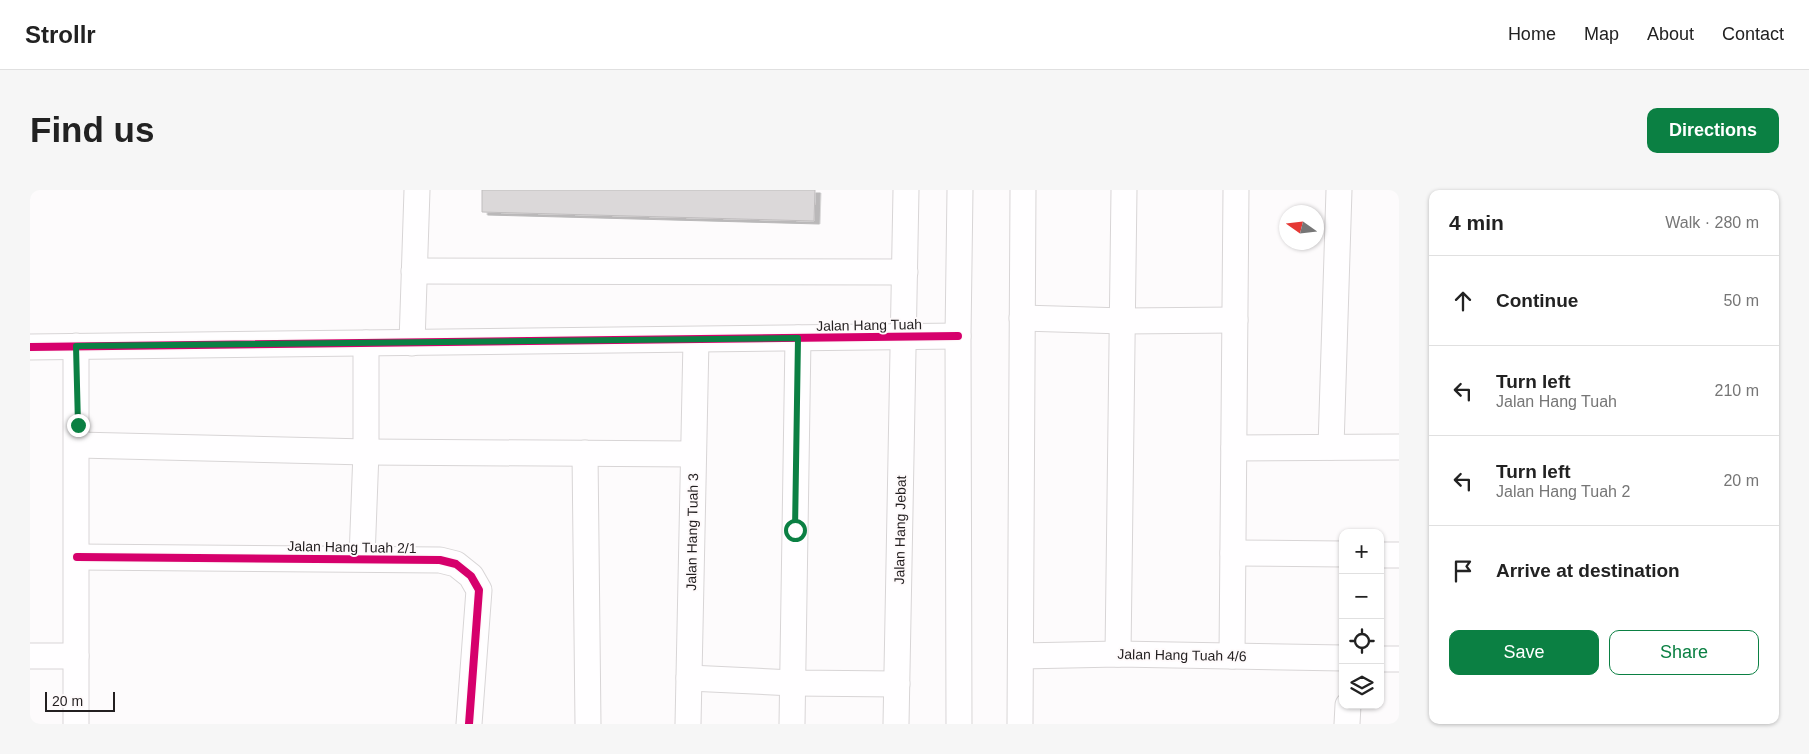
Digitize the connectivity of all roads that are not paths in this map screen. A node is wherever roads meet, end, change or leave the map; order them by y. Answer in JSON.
{"nodes":[{"id":1,"x":417,"y":190,"type":"edge"},
{"id":2,"x":906,"y":190,"type":"edge"},
{"id":3,"x":960,"y":190,"type":"edge"},
{"id":4,"x":1023,"y":190,"type":"edge"},
{"id":5,"x":1124,"y":190,"type":"edge"},
{"id":6,"x":1236,"y":190,"type":"edge"},
{"id":7,"x":1339,"y":190,"type":"edge"},
{"id":8,"x":414,"y":271,"type":"junction"},
{"id":9,"x":905,"y":272,"type":"junction"},
{"id":10,"x":1022,"y":318,"type":"junction"},
{"id":11,"x":1235,"y":320,"type":"junction"},
{"id":12,"x":1124,"y":321,"type":"junction"},
{"id":13,"x":958,"y":336,"type":"junction"},
{"id":14,"x":903,"y":337,"type":"junction"},
{"id":15,"x":798,"y":338,"type":"junction"},
{"id":16,"x":696,"y":340,"type":"junction"},
{"id":17,"x":366,"y":343,"type":"junction"},
{"id":18,"x":412,"y":343,"type":"junction"},
{"id":19,"x":76,"y":346,"type":"junction"},
{"id":20,"x":30,"y":347,"type":"edge"},
{"id":21,"x":78,"y":445,"type":"junction"},
{"id":22,"x":1331,"y":446,"type":"junction"},
{"id":23,"x":1399,"y":447,"type":"edge"},
{"id":24,"x":1234,"y":448,"type":"junction"},
{"id":25,"x":366,"y":452,"type":"junction"},
{"id":26,"x":586,"y":453,"type":"junction"},
{"id":27,"x":693,"y":454,"type":"junction"},
{"id":28,"x":1233,"y":553,"type":"junction"},
{"id":29,"x":1339,"y":554,"type":"edge"},
{"id":30,"x":1384,"y":555,"type":"edge"},
{"id":31,"x":1399,"y":555,"type":"edge"},
{"id":32,"x":77,"y":557,"type":"junction"},
{"id":33,"x":362,"y":558,"type":"junction"},
{"id":34,"x":1118,"y":654,"type":"junction"},
{"id":35,"x":30,"y":656,"type":"edge"},
{"id":36,"x":76,"y":656,"type":"junction"},
{"id":37,"x":1021,"y":656,"type":"junction"},
{"id":38,"x":1232,"y":656,"type":"junction"},
{"id":39,"x":1339,"y":658,"type":"edge"},
{"id":40,"x":1384,"y":659,"type":"edge"},
{"id":41,"x":1399,"y":659,"type":"edge"},
{"id":42,"x":689,"y":678,"type":"junction"},
{"id":43,"x":793,"y":683,"type":"junction"},
{"id":44,"x":897,"y":684,"type":"junction"},
{"id":45,"x":1348,"y":709,"type":"edge"},
{"id":46,"x":76,"y":724,"type":"edge"},
{"id":47,"x":469,"y":724,"type":"edge"},
{"id":48,"x":588,"y":724,"type":"edge"},
{"id":49,"x":688,"y":724,"type":"edge"},
{"id":50,"x":792,"y":724,"type":"edge"},
{"id":51,"x":896,"y":724,"type":"edge"},
{"id":52,"x":959,"y":724,"type":"edge"},
{"id":53,"x":1020,"y":724,"type":"edge"},
{"id":54,"x":1347,"y":724,"type":"edge"}],
"edges":[{"from":1,"to":8,"type":"street"},
{"from":2,"to":9,"type":"street","name":"Jalan Hang Jebat"},
{"from":3,"to":13,"type":"street"},
{"from":4,"to":10,"type":"street"},
{"from":5,"to":12,"type":"street"},
{"from":6,"to":11,"type":"street"},
{"from":7,"to":22,"type":"street"},
{"from":8,"to":9,"type":"street"},
{"from":8,"to":18,"type":"street"},
{"from":9,"to":14,"type":"street","name":"Jalan Hang Jebat"},
{"from":10,"to":12,"type":"street"},
{"from":10,"to":37,"type":"street"},
{"from":11,"to":12,"type":"street"},
{"from":11,"to":24,"type":"street"},
{"from":12,"to":34,"type":"street"},
{"from":13,"to":14,"type":"street","name":"Jalan Hang Tuah"},
{"from":13,"to":52,"type":"street"},
{"from":14,"to":15,"type":"street","name":"Jalan Hang Tuah"},
{"from":14,"to":44,"type":"street","name":"Jalan Hang Jebat"},
{"from":15,"to":16,"type":"street","name":"Jalan Hang Tuah"},
{"from":15,"to":43,"type":"street"},
{"from":16,"to":18,"type":"street","name":"Jalan Hang Tuah"},
{"from":16,"to":27,"type":"street","name":"Jalan Hang Tuah 3"},
{"from":17,"to":18,"type":"street","name":"Jalan Hang Tuah"},
{"from":17,"to":19,"type":"street","name":"Jalan Hang Tuah"},
{"from":17,"to":25,"type":"street"},
{"from":19,"to":20,"type":"street","name":"Jalan Hang Tuah"},
{"from":19,"to":21,"type":"street"},
{"from":21,"to":25,"type":"street"},
{"from":21,"to":32,"type":"street"},
{"from":22,"to":23,"type":"street"},
{"from":22,"to":24,"type":"street"},
{"from":24,"to":28,"type":"street"},
{"from":25,"to":26,"type":"street"},
{"from":25,"to":33,"type":"street"},
{"from":26,"to":27,"type":"street"},
{"from":26,"to":48,"type":"street"},
{"from":27,"to":42,"type":"street","name":"Jalan Hang Tuah 3"},
{"from":28,"to":29,"type":"street"},
{"from":28,"to":38,"type":"street"},
{"from":30,"to":31,"type":"street"},
{"from":32,"to":33,"type":"street","name":"Jalan Hang Tuah 2/1"},
{"from":32,"to":36,"type":"street"},
{"from":33,"to":47,"type":"street","name":"Jalan Hang Tuah 2/1"},
{"from":34,"to":37,"type":"street","name":"Jalan Hang Tuah 4/6"},
{"from":34,"to":38,"type":"street","name":"Jalan Hang Tuah 4/6"},
{"from":35,"to":36,"type":"street"},
{"from":36,"to":46,"type":"street"},
{"from":37,"to":53,"type":"street"},
{"from":38,"to":39,"type":"street","name":"Jalan Hang Tuah 4/6"},
{"from":40,"to":41,"type":"street"},
{"from":42,"to":43,"type":"street"},
{"from":42,"to":49,"type":"street","name":"Jalan Hang Tuah 3"},
{"from":43,"to":44,"type":"street"},
{"from":43,"to":50,"type":"street"},
{"from":44,"to":51,"type":"street","name":"Jalan Hang Jebat"},
{"from":45,"to":54,"type":"street"}]}
